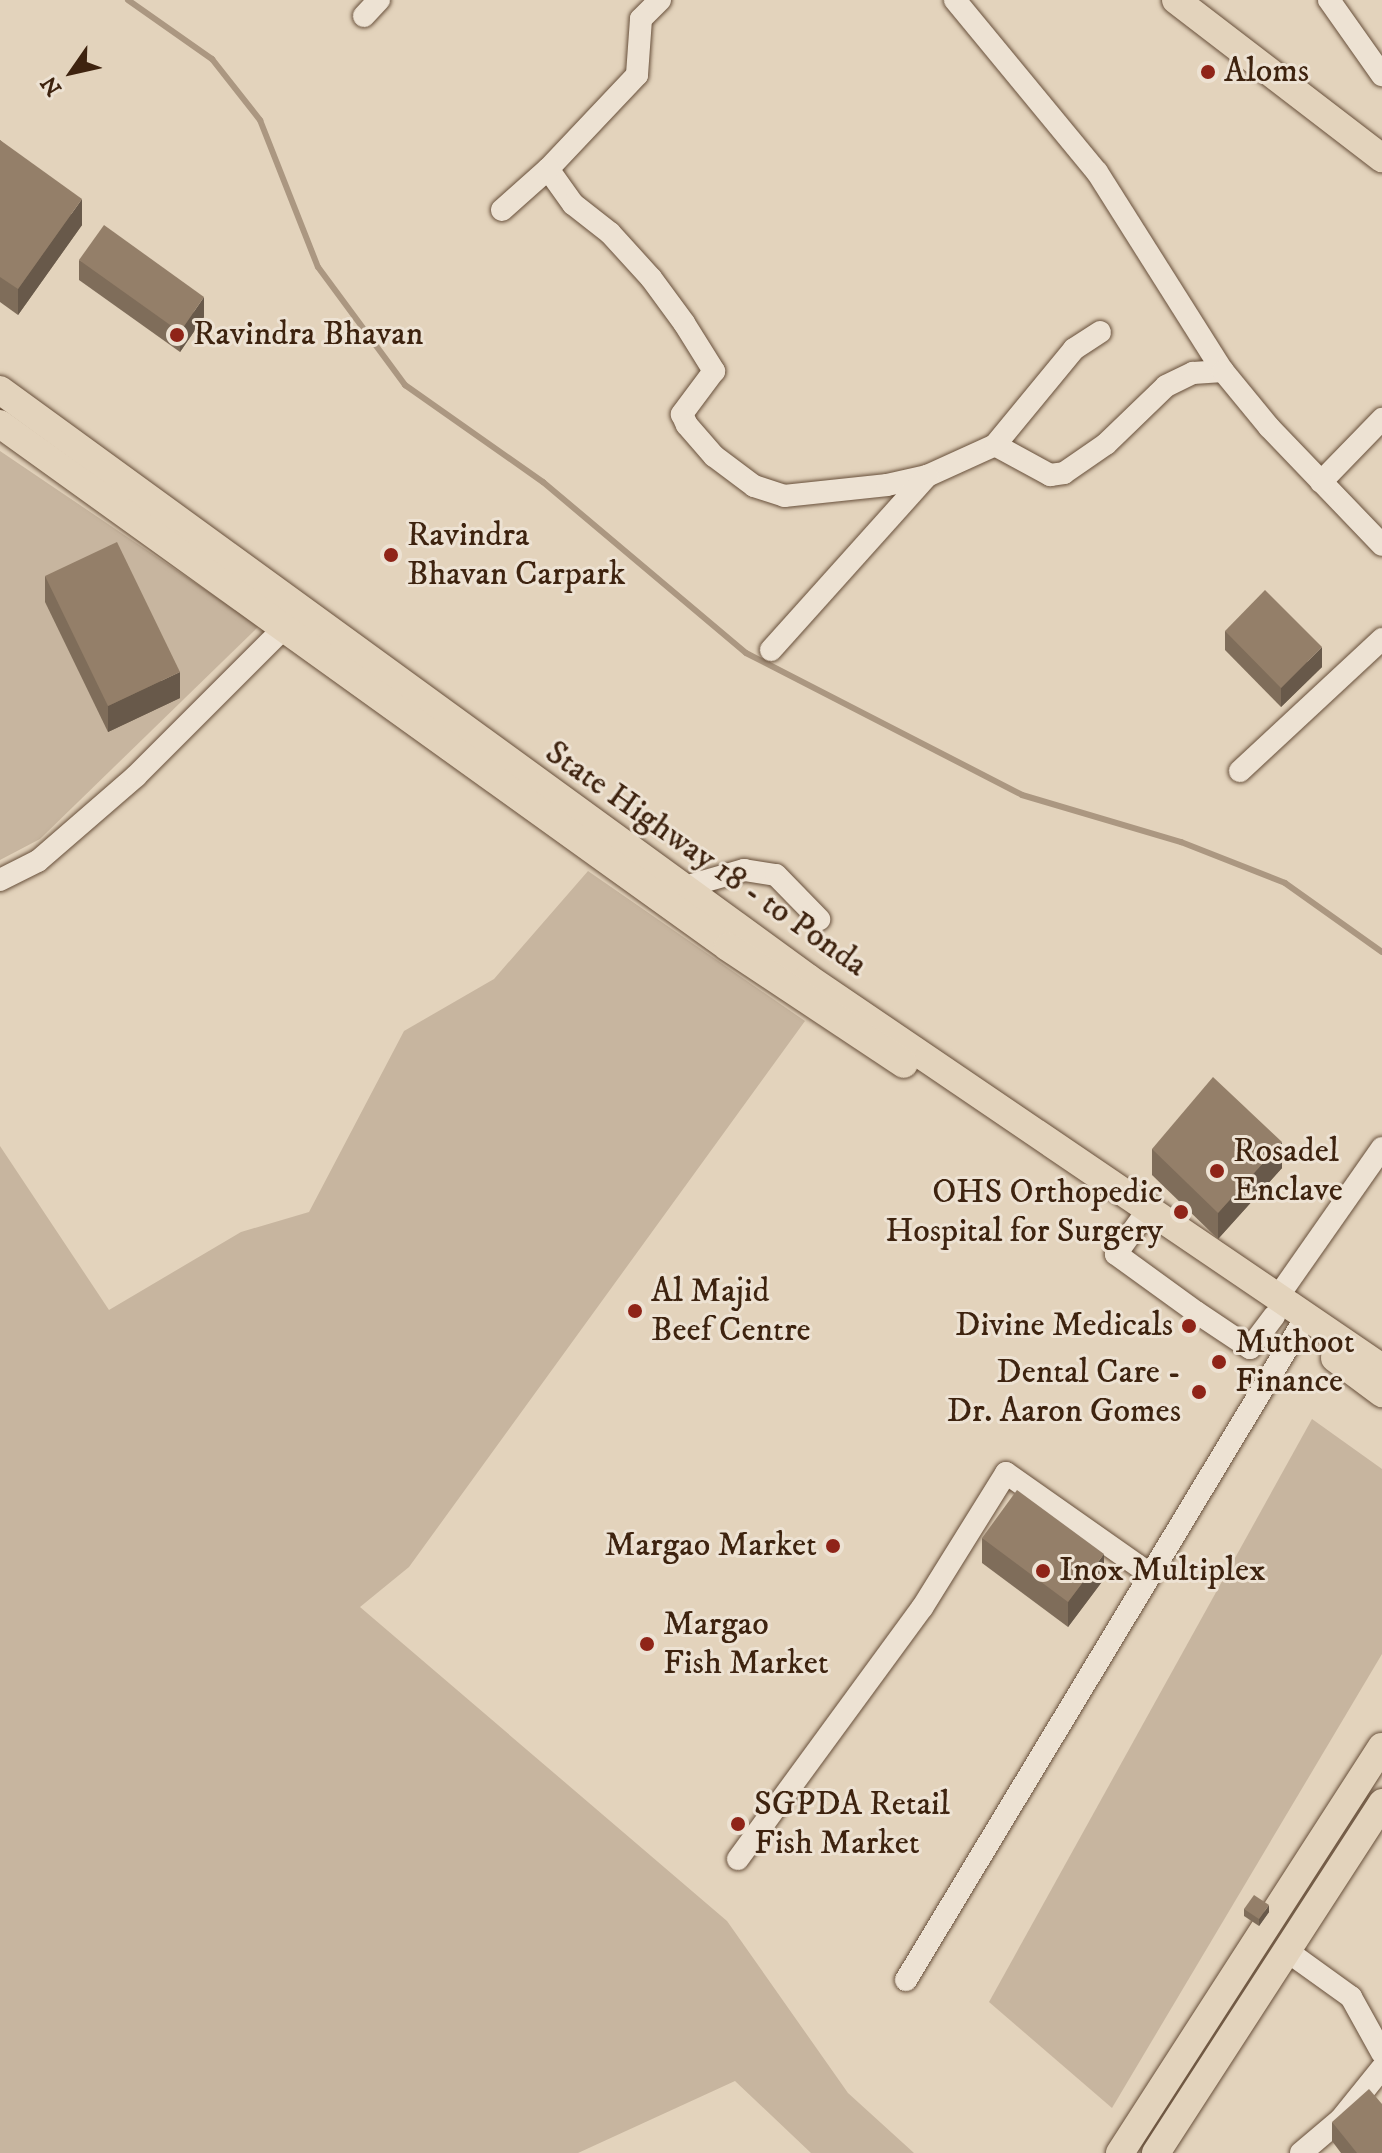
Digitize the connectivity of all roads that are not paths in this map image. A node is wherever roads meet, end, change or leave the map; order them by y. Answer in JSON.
{"nodes":[{"id":1,"x":660,"y":0,"type":"edge"},
{"id":2,"x":955,"y":0,"type":"edge"},
{"id":3,"x":1176,"y":0,"type":"edge"},
{"id":4,"x":1329,"y":0,"type":"edge"},
{"id":5,"x":1382,"y":75,"type":"edge"},
{"id":6,"x":1382,"y":158,"type":"edge"},
{"id":7,"x":548,"y":169,"type":"junction"},
{"id":8,"x":502,"y":210,"type":"dead end"},
{"id":9,"x":1100,"y":332,"type":"dead end"},
{"id":10,"x":1223,"y":371,"type":"junction"},
{"id":11,"x":0,"y":390,"type":"edge"},
{"id":12,"x":1382,"y":419,"type":"edge"},
{"id":13,"x":0,"y":424,"type":"edge"},
{"id":14,"x":995,"y":445,"type":"junction"},
{"id":15,"x":927,"y":476,"type":"junction"},
{"id":16,"x":1321,"y":482,"type":"junction"},
{"id":17,"x":1382,"y":545,"type":"edge"},
{"id":18,"x":294,"y":618,"type":"junction"},
{"id":19,"x":1382,"y":639,"type":"edge"},
{"id":20,"x":771,"y":650,"type":"dead end"},
{"id":21,"x":1240,"y":771,"type":"dead end"},
{"id":22,"x":0,"y":880,"type":"edge"},
{"id":23,"x":681,"y":888,"type":"junction"},
{"id":24,"x":819,"y":919,"type":"dead end"},
{"id":25,"x":1382,"y":1148,"type":"edge"},
{"id":26,"x":1140,"y":1221,"type":"junction"},
{"id":27,"x":1276,"y":1307,"type":"junction"},
{"id":28,"x":1302,"y":1325,"type":"junction"},
{"id":29,"x":1382,"y":1368,"type":"edge"},
{"id":30,"x":1382,"y":1393,"type":"edge"},
{"id":31,"x":1151,"y":1575,"type":"junction"},
{"id":32,"x":1382,"y":1747,"type":"edge"},
{"id":33,"x":1382,"y":1803,"type":"edge"},
{"id":34,"x":738,"y":1859,"type":"dead end"},
{"id":35,"x":1287,"y":1951,"type":"junction"},
{"id":36,"x":906,"y":1980,"type":"dead end"},
{"id":37,"x":1382,"y":2053,"type":"edge"},
{"id":38,"x":1382,"y":2068,"type":"edge"},
{"id":39,"x":1120,"y":2153,"type":"edge"},
{"id":40,"x":1156,"y":2153,"type":"edge"},
{"id":41,"x":1301,"y":2153,"type":"edge"}],
"edges":[{"from":1,"to":7,"type":"street"},
{"from":2,"to":10,"type":"street"},
{"from":3,"to":6,"type":"main road"},
{"from":4,"to":5,"type":"street"},
{"from":7,"to":8,"type":"street"},
{"from":7,"to":15,"type":"street"},
{"from":9,"to":14,"type":"street"},
{"from":10,"to":14,"type":"street"},
{"from":10,"to":16,"type":"street"},
{"from":11,"to":18,"type":"main road","name":"State Highway 18 - to Ponda"},
{"from":12,"to":16,"type":"street"},
{"from":13,"to":18,"type":"main road","name":"State Highway 18 - to Ponda"},
{"from":14,"to":15,"type":"street"},
{"from":15,"to":20,"type":"street"},
{"from":16,"to":17,"type":"street"},
{"from":18,"to":22,"type":"street"},
{"from":18,"to":23,"type":"main road","name":"State Highway 18 - to Ponda"},
{"from":18,"to":26,"type":"main road","name":"State Highway 18 - to Ponda"},
{"from":19,"to":21,"type":"street"},
{"from":23,"to":24,"type":"street"},
{"from":23,"to":27,"type":"main road","name":"State Highway 18 - to Ponda"},
{"from":25,"to":27,"type":"street"},
{"from":26,"to":27,"type":"main road","name":"State Highway 18 - to Ponda"},
{"from":26,"to":27,"type":"street"},
{"from":27,"to":28,"type":"main road","name":"State Highway 18 - to Ponda"},
{"from":28,"to":29,"type":"main road","name":"State Highway 18 - to Ponda"},
{"from":28,"to":30,"type":"main road","name":"State Highway 18 - to Ponda"},
{"from":28,"to":31,"type":"street"},
{"from":31,"to":34,"type":"street"},
{"from":31,"to":36,"type":"street"},
{"from":32,"to":39,"type":"main road"},
{"from":33,"to":35,"type":"main road"},
{"from":35,"to":37,"type":"street"},
{"from":35,"to":40,"type":"main road"},
{"from":38,"to":41,"type":"street"}]}
